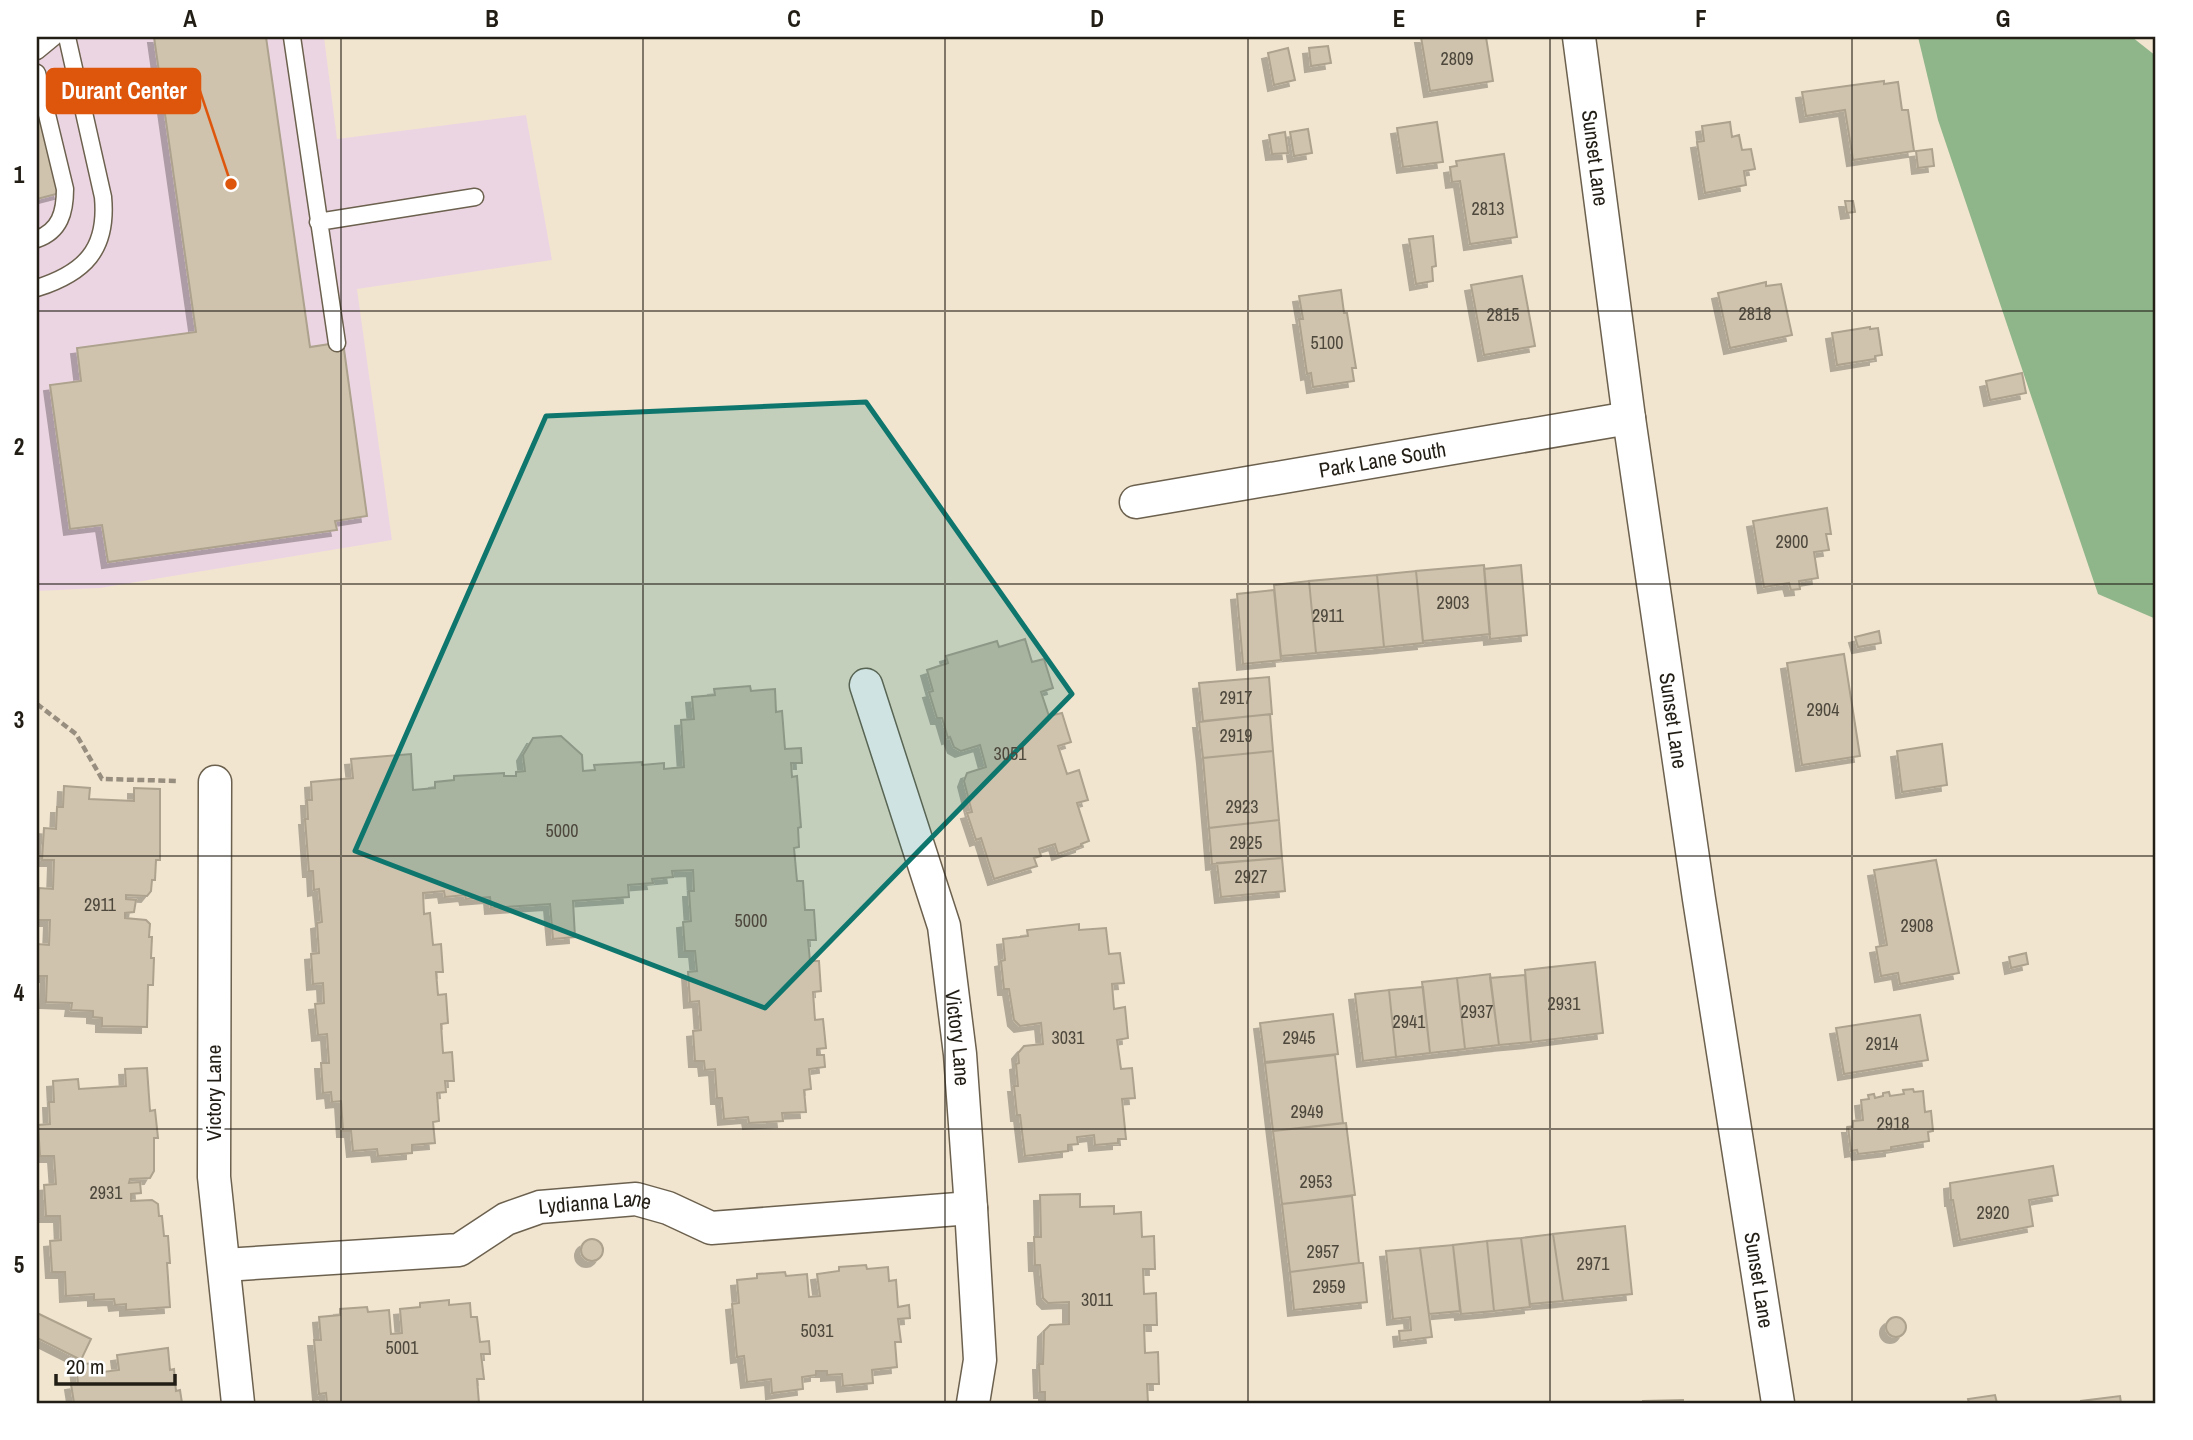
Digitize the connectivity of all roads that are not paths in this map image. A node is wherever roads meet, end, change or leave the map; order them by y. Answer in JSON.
{"nodes":[{"id":1,"x":54,"y":37,"type":"edge"},
{"id":2,"x":66,"y":37,"type":"edge"},
{"id":3,"x":292,"y":37,"type":"edge"},
{"id":4,"x":1579,"y":37,"type":"edge"},
{"id":5,"x":37,"y":51,"type":"edge"},
{"id":6,"x":37,"y":73,"type":"edge"},
{"id":7,"x":475,"y":197,"type":"dead end"},
{"id":8,"x":318,"y":222,"type":"junction"},
{"id":9,"x":37,"y":239,"type":"edge"},
{"id":10,"x":37,"y":288,"type":"edge"},
{"id":11,"x":337,"y":343,"type":"dead end"},
{"id":12,"x":1629,"y":418,"type":"junction"},
{"id":13,"x":1136,"y":502,"type":"dead end"},
{"id":14,"x":866,"y":685,"type":"dead end"},
{"id":15,"x":215,"y":782,"type":"road end"},
{"id":16,"x":971,"y":1208,"type":"junction"},
{"id":17,"x":223,"y":1265,"type":"junction"},
{"id":18,"x":239,"y":1403,"type":"edge"},
{"id":19,"x":973,"y":1403,"type":"edge"},
{"id":20,"x":1778,"y":1403,"type":"edge"}],
"edges":[{"from":1,"to":5,"type":"lane"},
{"from":2,"to":10,"type":"lane"},
{"from":3,"to":8,"type":"lane"},
{"from":4,"to":12,"type":"street","name":"Sunset Lane"},
{"from":6,"to":9,"type":"lane"},
{"from":7,"to":8,"type":"lane"},
{"from":8,"to":11,"type":"lane"},
{"from":12,"to":13,"type":"street","name":"Park Lane South"},
{"from":12,"to":20,"type":"street","name":"Sunset Lane"},
{"from":14,"to":16,"type":"street","name":"Victory Lane"},
{"from":15,"to":17,"type":"street","name":"Victory Lane"},
{"from":16,"to":17,"type":"street","name":"Lydianna Lane"},
{"from":16,"to":19,"type":"street","name":"Victory Lane"},
{"from":17,"to":18,"type":"street","name":"Victory Lane"}]}
